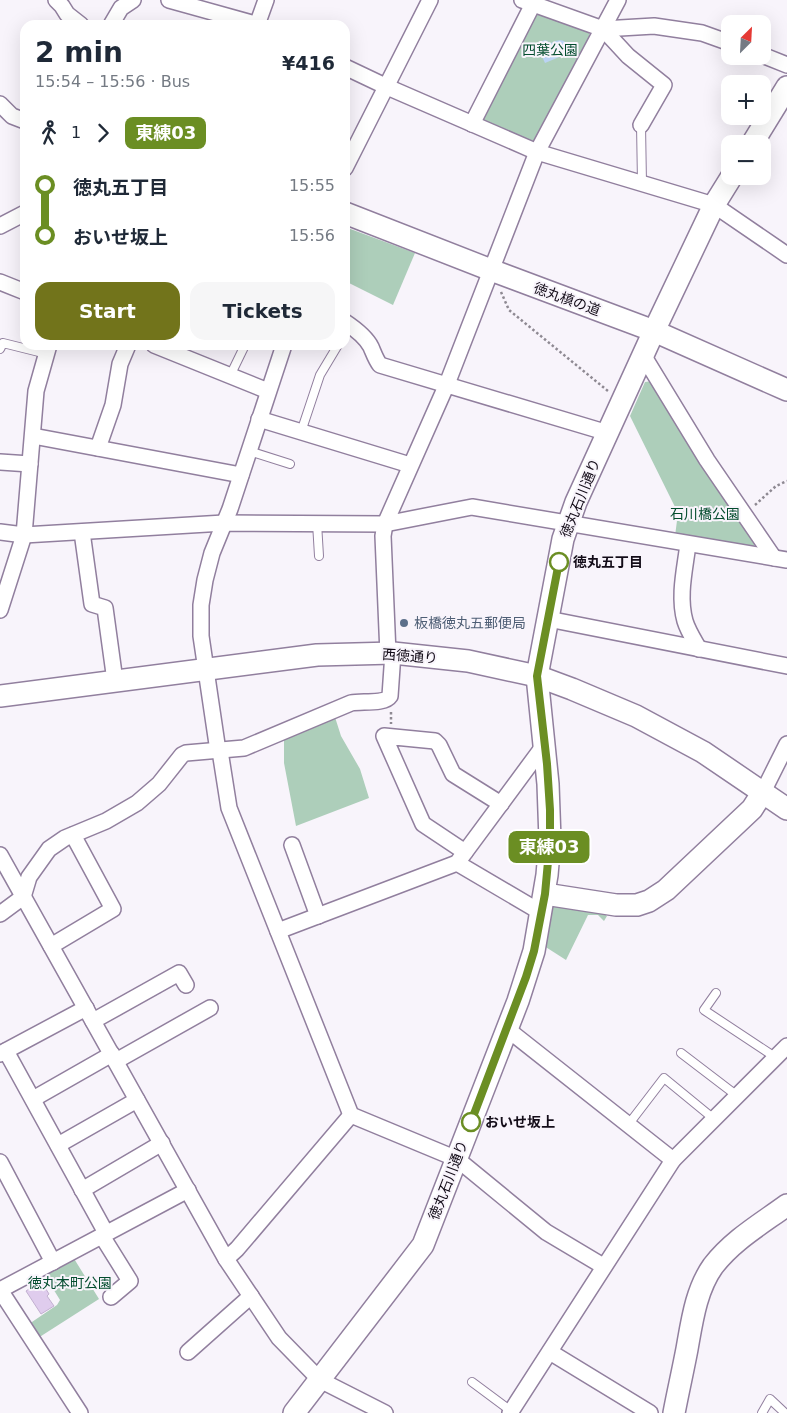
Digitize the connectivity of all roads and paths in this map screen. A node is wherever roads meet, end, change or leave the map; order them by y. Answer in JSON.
{"nodes":[{"id":1,"x":56,"y":0,"type":"edge"},
{"id":2,"x":133,"y":0,"type":"edge"},
{"id":3,"x":169,"y":0,"type":"edge"},
{"id":4,"x":266,"y":0,"type":"edge"},
{"id":5,"x":430,"y":0,"type":"edge"},
{"id":6,"x":618,"y":0,"type":"edge"},
{"id":7,"x":528,"y":2,"type":"edge"},
{"id":8,"x":75,"y":20,"type":"edge"},
{"id":9,"x":114,"y":20,"type":"edge"},
{"id":10,"x":240,"y":20,"type":"edge"},
{"id":11,"x":260,"y":20,"type":"edge"},
{"id":12,"x":603,"y":29,"type":"junction"},
{"id":13,"x":721,"y":39,"type":"edge"},
{"id":14,"x":771,"y":59,"type":"edge"},
{"id":15,"x":787,"y":65,"type":"edge"},
{"id":16,"x":350,"y":69,"type":"edge"},
{"id":17,"x":385,"y":86,"type":"junction"},
{"id":18,"x":787,"y":87,"type":"edge"},
{"id":19,"x":0,"y":104,"type":"edge"},
{"id":20,"x":20,"y":119,"type":"edge"},
{"id":21,"x":472,"y":124,"type":"junction"},
{"id":22,"x":641,"y":125,"type":"joint"},
{"id":23,"x":758,"y":135,"type":"edge"},
{"id":24,"x":536,"y":152,"type":"junction"},
{"id":25,"x":350,"y":158,"type":"edge"},
{"id":26,"x":642,"y":183,"type":"junction"},
{"id":27,"x":726,"y":185,"type":"edge"},
{"id":28,"x":714,"y":205,"type":"junction"},
{"id":29,"x":350,"y":215,"type":"edge"},
{"id":30,"x":20,"y":216,"type":"edge"},
{"id":31,"x":0,"y":226,"type":"edge"},
{"id":32,"x":786,"y":253,"type":"edge"},
{"id":33,"x":495,"y":278,"type":"junction"},
{"id":34,"x":0,"y":282,"type":"edge"},
{"id":35,"x":20,"y":290,"type":"edge"},
{"id":36,"x":350,"y":329,"type":"edge"},
{"id":37,"x":654,"y":331,"type":"junction"},
{"id":38,"x":20,"y":346,"type":"edge"},
{"id":39,"x":0,"y":349,"type":"edge"},
{"id":40,"x":48,"y":350,"type":"edge"},
{"id":41,"x":126,"y":350,"type":"edge"},
{"id":42,"x":176,"y":350,"type":"edge"},
{"id":43,"x":243,"y":350,"type":"edge"},
{"id":44,"x":282,"y":350,"type":"edge"},
{"id":45,"x":335,"y":350,"type":"edge"},
{"id":46,"x":643,"y":355,"type":"junction"},
{"id":47,"x":230,"y":376,"type":"junction"},
{"id":48,"x":447,"y":384,"type":"junction"},
{"id":49,"x":787,"y":390,"type":"edge"},
{"id":50,"x":268,"y":391,"type":"junction"},
{"id":51,"x":612,"y":394,"type":"dead end"},
{"id":52,"x":259,"y":419,"type":"junction"},
{"id":53,"x":301,"y":433,"type":"junction"},
{"id":54,"x":608,"y":433,"type":"junction"},
{"id":55,"x":33,"y":436,"type":"junction"},
{"id":56,"x":98,"y":448,"type":"junction"},
{"id":57,"x":249,"y":451,"type":"junction"},
{"id":58,"x":0,"y":462,"type":"edge"},
{"id":59,"x":30,"y":464,"type":"junction"},
{"id":60,"x":290,"y":464,"type":"dead end"},
{"id":61,"x":410,"y":465,"type":"junction"},
{"id":62,"x":241,"y":475,"type":"junction"},
{"id":63,"x":787,"y":481,"type":"edge"},
{"id":64,"x":750,"y":510,"type":"dead end"},
{"id":65,"x":224,"y":523,"type":"junction"},
{"id":66,"x":317,"y":523,"type":"junction"},
{"id":67,"x":567,"y":523,"type":"junction"},
{"id":68,"x":385,"y":524,"type":"junction"},
{"id":69,"x":0,"y":532,"type":"edge"},
{"id":70,"x":82,"y":532,"type":"junction"},
{"id":71,"x":24,"y":536,"type":"junction"},
{"id":72,"x":688,"y":544,"type":"junction"},
{"id":73,"x":319,"y":556,"type":"dead end"},
{"id":74,"x":780,"y":559,"type":"edge"},
{"id":75,"x":0,"y":610,"type":"edge"},
{"id":76,"x":548,"y":619,"type":"junction"},
{"id":77,"x":699,"y":649,"type":"junction"},
{"id":78,"x":391,"y":654,"type":"junction"},
{"id":79,"x":787,"y":666,"type":"edge"},
{"id":80,"x":206,"y":669,"type":"junction"},
{"id":81,"x":537,"y":676,"type":"junction"},
{"id":82,"x":115,"y":681,"type":"junction"},
{"id":83,"x":0,"y":696,"type":"edge"},
{"id":84,"x":390,"y":704,"type":"junction"},
{"id":85,"x":391,"y":732,"type":"junction"},
{"id":86,"x":545,"y":744,"type":"junction"},
{"id":87,"x":787,"y":744,"type":"edge"},
{"id":88,"x":219,"y":751,"type":"junction"},
{"id":89,"x":763,"y":792,"type":"junction"},
{"id":90,"x":501,"y":804,"type":"junction"},
{"id":91,"x":787,"y":808,"type":"edge"},
{"id":92,"x":73,"y":835,"type":"junction"},
{"id":93,"x":292,"y":845,"type":"dead end"},
{"id":94,"x":0,"y":855,"type":"edge"},
{"id":95,"x":461,"y":858,"type":"junction"},
{"id":96,"x":23,"y":897,"type":"junction"},
{"id":97,"x":543,"y":903,"type":"junction"},
{"id":98,"x":0,"y":914,"type":"edge"},
{"id":99,"x":318,"y":916,"type":"junction"},
{"id":100,"x":278,"y":931,"type":"junction"},
{"id":101,"x":51,"y":946,"type":"junction"},
{"id":102,"x":186,"y":985,"type":"dead end"},
{"id":103,"x":716,"y":993,"type":"dead end"},
{"id":104,"x":210,"y":1008,"type":"dead end"},
{"id":105,"x":90,"y":1015,"type":"junction"},
{"id":106,"x":507,"y":1029,"type":"junction"},
{"id":107,"x":787,"y":1046,"type":"edge"},
{"id":108,"x":3,"y":1052,"type":"edge"},
{"id":109,"x":681,"y":1053,"type":"dead end"},
{"id":110,"x":775,"y":1057,"type":"junction"},
{"id":111,"x":114,"y":1058,"type":"junction"},
{"id":112,"x":736,"y":1095,"type":"junction"},
{"id":113,"x":32,"y":1099,"type":"junction"},
{"id":114,"x":137,"y":1100,"type":"junction"},
{"id":115,"x":351,"y":1115,"type":"junction"},
{"id":116,"x":714,"y":1119,"type":"junction"},
{"id":117,"x":628,"y":1125,"type":"junction"},
{"id":118,"x":162,"y":1143,"type":"junction"},
{"id":119,"x":58,"y":1145,"type":"junction"},
{"id":120,"x":457,"y":1159,"type":"junction"},
{"id":121,"x":673,"y":1160,"type":"junction"},
{"id":122,"x":0,"y":1162,"type":"edge"},
{"id":123,"x":82,"y":1190,"type":"junction"},
{"id":124,"x":188,"y":1190,"type":"junction"},
{"id":125,"x":787,"y":1206,"type":"edge"},
{"id":126,"x":104,"y":1235,"type":"junction"},
{"id":127,"x":226,"y":1259,"type":"junction"},
{"id":128,"x":53,"y":1262,"type":"junction"},
{"id":129,"x":604,"y":1266,"type":"junction"},
{"id":130,"x":0,"y":1290,"type":"edge"},
{"id":131,"x":251,"y":1296,"type":"junction"},
{"id":132,"x":111,"y":1297,"type":"dead end"},
{"id":133,"x":188,"y":1352,"type":"dead end"},
{"id":134,"x":550,"y":1352,"type":"junction"},
{"id":135,"x":320,"y":1380,"type":"junction"},
{"id":136,"x":472,"y":1382,"type":"dead end"},
{"id":137,"x":785,"y":1410,"type":"edge"},
{"id":138,"x":510,"y":1412,"type":"edge"},
{"id":139,"x":80,"y":1413,"type":"edge"},
{"id":140,"x":294,"y":1413,"type":"edge"},
{"id":141,"x":385,"y":1413,"type":"edge"},
{"id":142,"x":650,"y":1413,"type":"edge"},
{"id":143,"x":674,"y":1413,"type":"edge"},
{"id":144,"x":762,"y":1413,"type":"edge"}],
"edges":[{"from":1,"to":8,"type":"street"},
{"from":2,"to":9,"type":"street"},
{"from":3,"to":10,"type":"street"},
{"from":4,"to":11,"type":"street"},
{"from":5,"to":17,"type":"street"},
{"from":6,"to":12,"type":"street"},
{"from":7,"to":12,"type":"street"},
{"from":7,"to":21,"type":"street"},
{"from":12,"to":13,"type":"street"},
{"from":12,"to":22,"type":"street"},
{"from":12,"to":24,"type":"street"},
{"from":14,"to":15,"type":"street"},
{"from":16,"to":17,"type":"street"},
{"from":17,"to":21,"type":"street"},
{"from":17,"to":25,"type":"street"},
{"from":18,"to":23,"type":"street"},
{"from":19,"to":20,"type":"street"},
{"from":21,"to":24,"type":"street"},
{"from":22,"to":26,"type":"lane"},
{"from":24,"to":26,"type":"street"},
{"from":24,"to":33,"type":"street"},
{"from":26,"to":28,"type":"street"},
{"from":27,"to":28,"type":"street","name":"徳丸石川通り"},
{"from":28,"to":32,"type":"street"},
{"from":28,"to":37,"type":"street","name":"徳丸石川通り"},
{"from":29,"to":33,"type":"street","name":"徳丸槙の道"},
{"from":30,"to":31,"type":"street"},
{"from":33,"to":37,"type":"street","name":"徳丸槙の道"},
{"from":33,"to":48,"type":"street"},
{"from":33,"to":51,"type":"path"},
{"from":34,"to":35,"type":"street"},
{"from":36,"to":48,"type":"street"},
{"from":37,"to":46,"type":"street","name":"徳丸石川通り"},
{"from":37,"to":49,"type":"street","name":"徳丸槙の道"},
{"from":38,"to":39,"type":"lane"},
{"from":40,"to":55,"type":"street"},
{"from":41,"to":56,"type":"street"},
{"from":42,"to":47,"type":"street"},
{"from":43,"to":47,"type":"lane"},
{"from":44,"to":50,"type":"street"},
{"from":45,"to":53,"type":"lane"},
{"from":46,"to":54,"type":"street","name":"徳丸石川通り"},
{"from":46,"to":74,"type":"street"},
{"from":47,"to":50,"type":"street"},
{"from":48,"to":54,"type":"street"},
{"from":48,"to":61,"type":"street"},
{"from":50,"to":52,"type":"street"},
{"from":52,"to":53,"type":"street"},
{"from":52,"to":57,"type":"street"},
{"from":53,"to":61,"type":"street"},
{"from":54,"to":67,"type":"street","name":"徳丸石川通り"},
{"from":55,"to":56,"type":"street"},
{"from":55,"to":59,"type":"street"},
{"from":56,"to":62,"type":"street"},
{"from":57,"to":60,"type":"lane"},
{"from":57,"to":62,"type":"street"},
{"from":58,"to":59,"type":"street"},
{"from":59,"to":71,"type":"street"},
{"from":61,"to":68,"type":"street"},
{"from":62,"to":65,"type":"street"},
{"from":63,"to":64,"type":"path"},
{"from":65,"to":66,"type":"street"},
{"from":65,"to":70,"type":"street"},
{"from":65,"to":80,"type":"street"},
{"from":66,"to":68,"type":"street"},
{"from":66,"to":73,"type":"lane"},
{"from":67,"to":68,"type":"street"},
{"from":67,"to":72,"type":"street"},
{"from":67,"to":76,"type":"street","name":"徳丸石川通り"},
{"from":68,"to":78,"type":"street"},
{"from":69,"to":71,"type":"street"},
{"from":70,"to":71,"type":"street"},
{"from":70,"to":82,"type":"street"},
{"from":71,"to":75,"type":"street"},
{"from":72,"to":74,"type":"street"},
{"from":72,"to":77,"type":"street"},
{"from":76,"to":77,"type":"street"},
{"from":76,"to":81,"type":"street","name":"徳丸石川通り"},
{"from":77,"to":79,"type":"street"},
{"from":78,"to":80,"type":"street","name":"西徳通り"},
{"from":78,"to":81,"type":"street","name":"西徳通り"},
{"from":78,"to":84,"type":"street"},
{"from":80,"to":82,"type":"street","name":"西徳通り"},
{"from":80,"to":88,"type":"street"},
{"from":81,"to":86,"type":"street","name":"徳丸石川通り"},
{"from":81,"to":89,"type":"street","name":"西徳通り"},
{"from":82,"to":83,"type":"street","name":"西徳通り"},
{"from":84,"to":85,"type":"path"},
{"from":84,"to":88,"type":"street"},
{"from":85,"to":90,"type":"street"},
{"from":85,"to":95,"type":"street"},
{"from":86,"to":90,"type":"street"},
{"from":86,"to":97,"type":"street","name":"徳丸石川通り"},
{"from":87,"to":89,"type":"street"},
{"from":88,"to":92,"type":"street"},
{"from":88,"to":100,"type":"street"},
{"from":89,"to":91,"type":"street","name":"西徳通り"},
{"from":89,"to":97,"type":"street"},
{"from":90,"to":95,"type":"street"},
{"from":92,"to":96,"type":"street"},
{"from":92,"to":101,"type":"street"},
{"from":93,"to":99,"type":"street"},
{"from":94,"to":96,"type":"street"},
{"from":95,"to":97,"type":"street"},
{"from":95,"to":99,"type":"street"},
{"from":96,"to":98,"type":"street"},
{"from":96,"to":101,"type":"street"},
{"from":97,"to":106,"type":"street","name":"徳丸石川通り"},
{"from":99,"to":100,"type":"street"},
{"from":100,"to":115,"type":"street"},
{"from":101,"to":105,"type":"street"},
{"from":102,"to":105,"type":"street"},
{"from":103,"to":110,"type":"lane"},
{"from":104,"to":111,"type":"street"},
{"from":105,"to":108,"type":"street"},
{"from":105,"to":111,"type":"street"},
{"from":106,"to":117,"type":"street"},
{"from":106,"to":120,"type":"street","name":"徳丸石川通り"},
{"from":107,"to":110,"type":"street"},
{"from":108,"to":113,"type":"street"},
{"from":109,"to":112,"type":"lane"},
{"from":110,"to":112,"type":"street"},
{"from":111,"to":113,"type":"street"},
{"from":111,"to":114,"type":"street"},
{"from":112,"to":116,"type":"street"},
{"from":113,"to":119,"type":"street"},
{"from":114,"to":118,"type":"street"},
{"from":114,"to":119,"type":"street"},
{"from":115,"to":120,"type":"street"},
{"from":115,"to":127,"type":"street"},
{"from":116,"to":117,"type":"lane"},
{"from":116,"to":121,"type":"street"},
{"from":117,"to":121,"type":"street"},
{"from":118,"to":123,"type":"street"},
{"from":118,"to":124,"type":"street"},
{"from":119,"to":123,"type":"street"},
{"from":120,"to":129,"type":"street"},
{"from":120,"to":135,"type":"street","name":"徳丸石川通り"},
{"from":121,"to":129,"type":"street"},
{"from":122,"to":128,"type":"street"},
{"from":123,"to":126,"type":"street"},
{"from":124,"to":126,"type":"street"},
{"from":124,"to":127,"type":"street"},
{"from":125,"to":143,"type":"street"},
{"from":126,"to":128,"type":"street"},
{"from":126,"to":132,"type":"street"},
{"from":127,"to":131,"type":"street"},
{"from":128,"to":130,"type":"street"},
{"from":129,"to":134,"type":"street"},
{"from":130,"to":139,"type":"street"},
{"from":131,"to":133,"type":"street"},
{"from":131,"to":135,"type":"street"},
{"from":134,"to":138,"type":"street"},
{"from":134,"to":142,"type":"street"},
{"from":135,"to":140,"type":"street","name":"徳丸石川通り"},
{"from":135,"to":141,"type":"street"},
{"from":136,"to":138,"type":"lane"},
{"from":137,"to":144,"type":"lane"}]}
